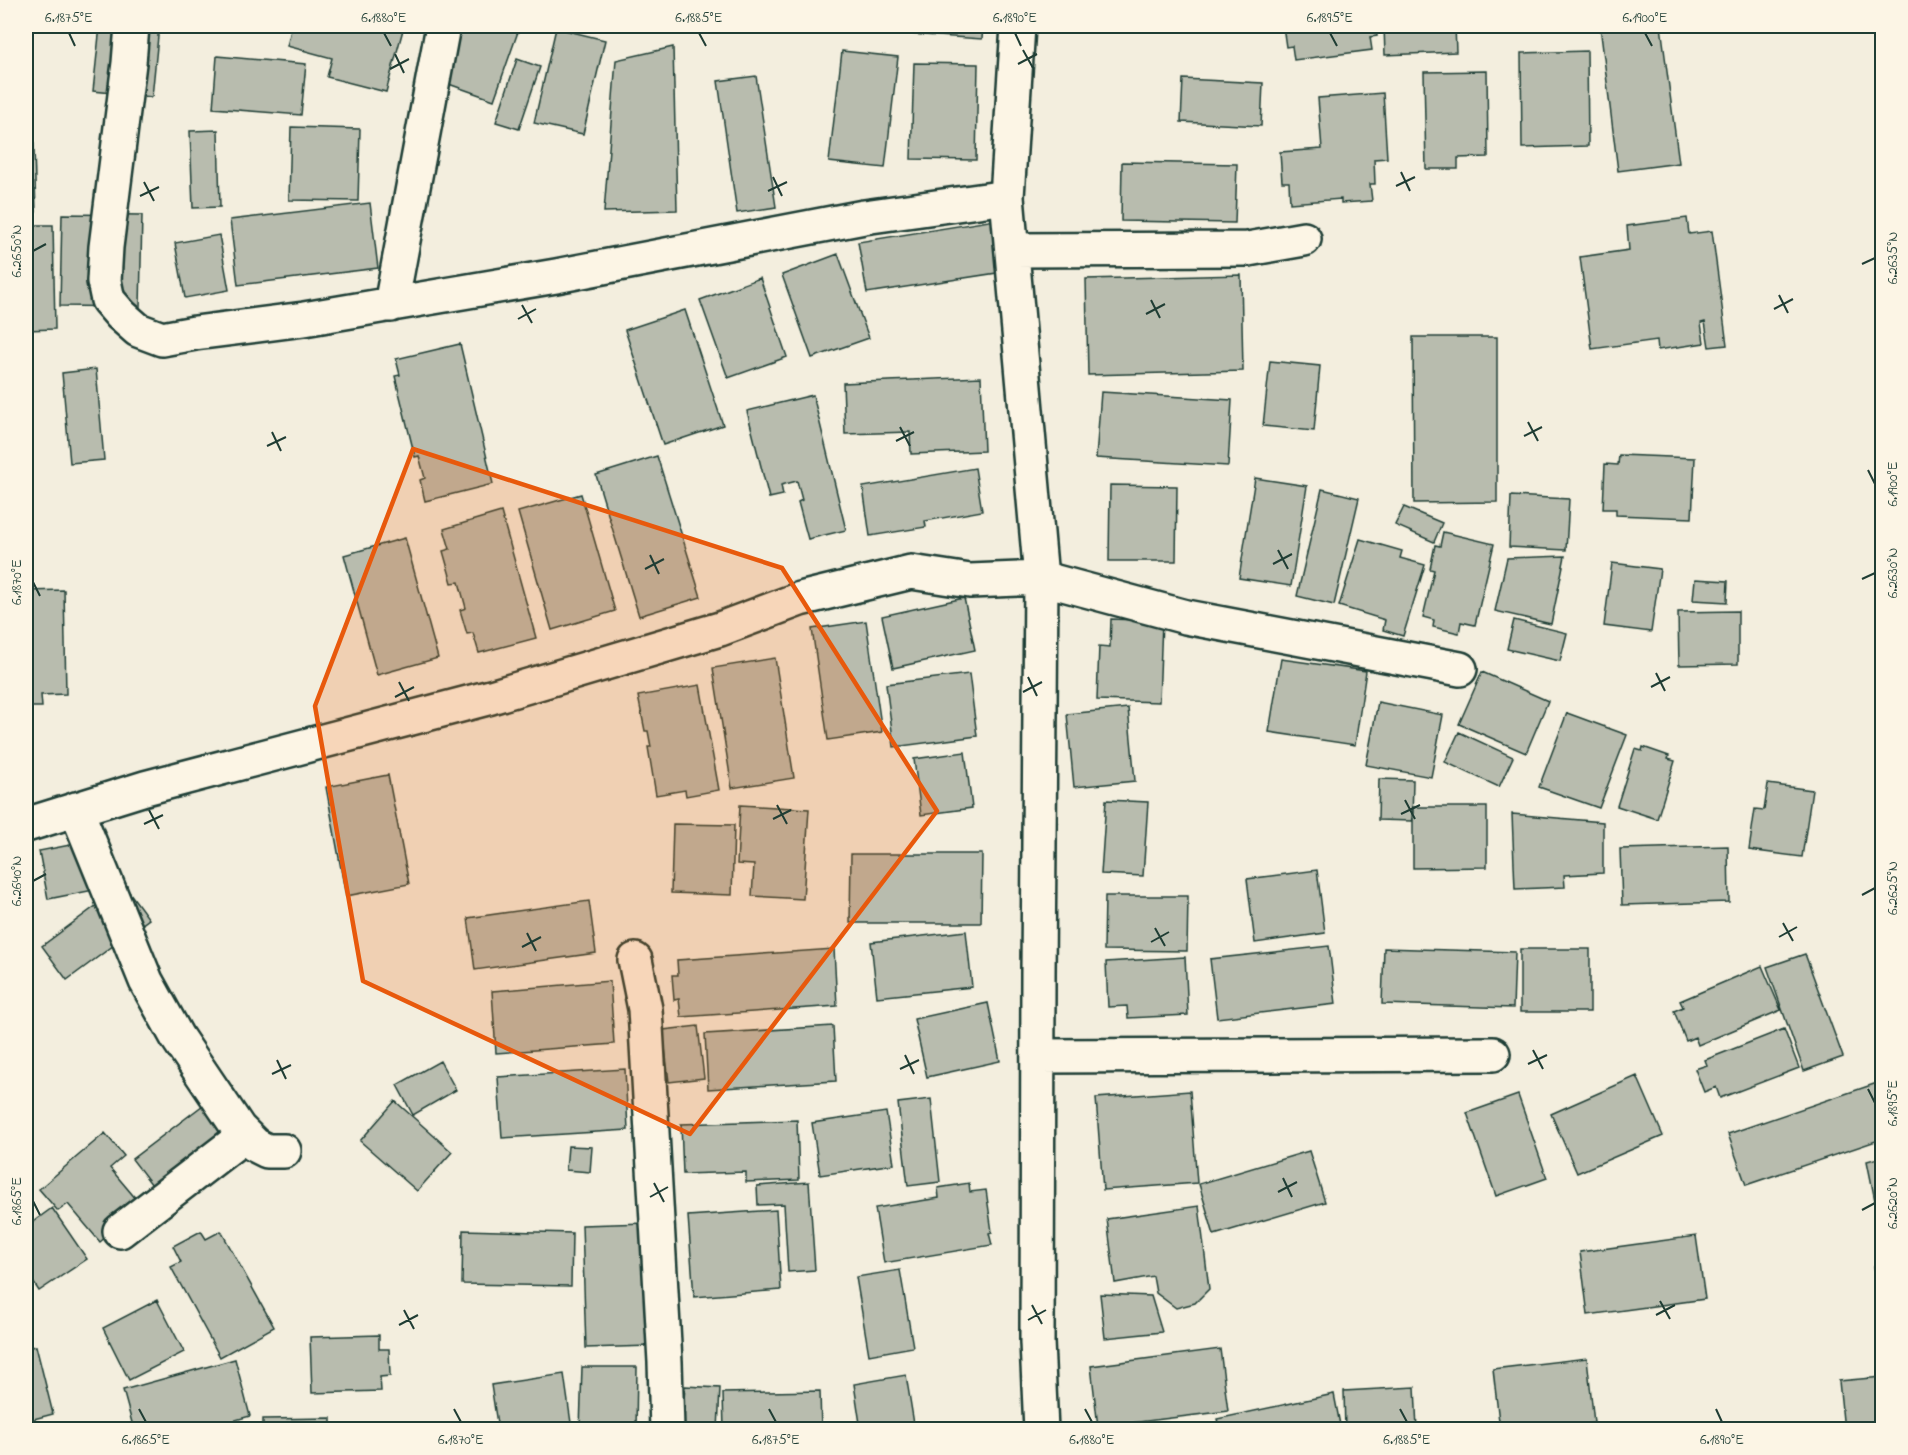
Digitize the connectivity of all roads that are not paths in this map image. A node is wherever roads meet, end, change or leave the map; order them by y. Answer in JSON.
{"nodes":[{"id":1,"x":132,"y":26,"type":"edge"},
{"id":2,"x":443,"y":26,"type":"edge"},
{"id":3,"x":1018,"y":26,"type":"edge"},
{"id":4,"x":1007,"y":197,"type":"junction"},
{"id":5,"x":1304,"y":238,"type":"dead end"},
{"id":6,"x":1012,"y":250,"type":"junction"},
{"id":7,"x":391,"y":304,"type":"junction"},
{"id":8,"x":1041,"y":578,"type":"junction"},
{"id":9,"x":1461,"y":669,"type":"dead end"},
{"id":10,"x":76,"y":809,"type":"junction"},
{"id":11,"x":26,"y":825,"type":"edge"},
{"id":12,"x":635,"y":960,"type":"dead end"},
{"id":13,"x":1493,"y":1054,"type":"dead end"},
{"id":14,"x":1038,"y":1056,"type":"junction"},
{"id":15,"x":245,"y":1135,"type":"junction"},
{"id":16,"x":284,"y":1151,"type":"dead end"},
{"id":17,"x":120,"y":1231,"type":"dead end"},
{"id":18,"x":667,"y":1430,"type":"edge"},
{"id":19,"x":1041,"y":1430,"type":"edge"}],
"edges":[{"from":1,"to":7,"type":"street"},
{"from":2,"to":7,"type":"street"},
{"from":3,"to":4,"type":"street"},
{"from":4,"to":6,"type":"street"},
{"from":4,"to":7,"type":"street"},
{"from":5,"to":6,"type":"street"},
{"from":6,"to":8,"type":"street"},
{"from":8,"to":9,"type":"street"},
{"from":8,"to":10,"type":"street"},
{"from":8,"to":14,"type":"street"},
{"from":10,"to":11,"type":"street"},
{"from":10,"to":15,"type":"street"},
{"from":12,"to":18,"type":"street"},
{"from":13,"to":14,"type":"street"},
{"from":14,"to":19,"type":"street"},
{"from":15,"to":16,"type":"street"},
{"from":15,"to":17,"type":"street"}]}
